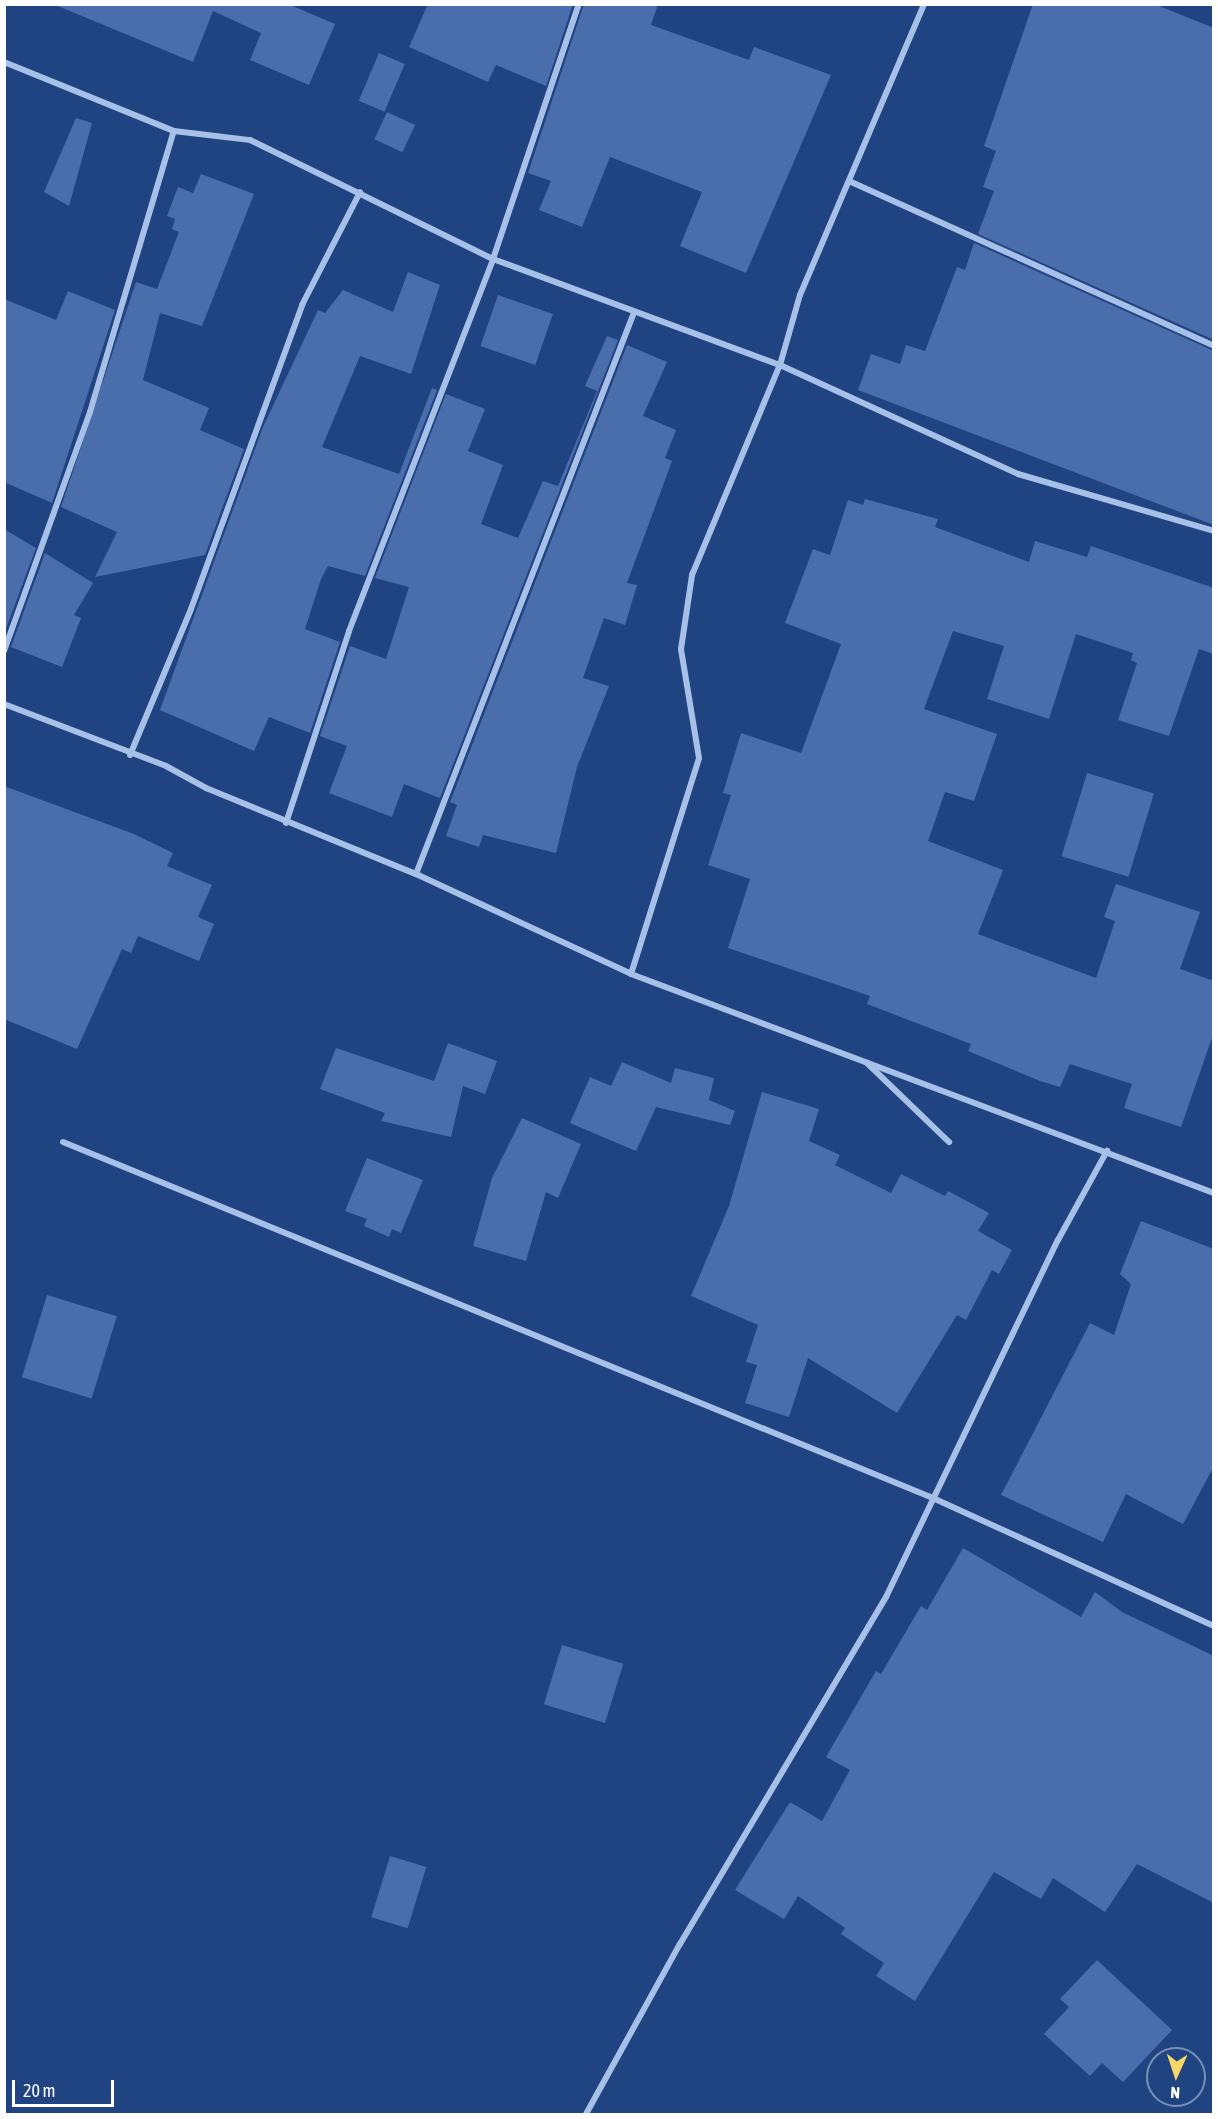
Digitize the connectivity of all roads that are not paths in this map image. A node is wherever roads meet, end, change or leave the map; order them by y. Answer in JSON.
{"nodes":[{"id":1,"x":579,"y":4,"type":"edge"},
{"id":2,"x":924,"y":4,"type":"edge"},
{"id":3,"x":4,"y":62,"type":"edge"},
{"id":4,"x":174,"y":131,"type":"junction"},
{"id":5,"x":849,"y":181,"type":"junction"},
{"id":6,"x":360,"y":192,"type":"junction"},
{"id":7,"x":493,"y":259,"type":"junction"},
{"id":8,"x":633,"y":315,"type":"junction"},
{"id":9,"x":1214,"y":346,"type":"edge"},
{"id":10,"x":780,"y":365,"type":"junction"},
{"id":11,"x":1214,"y":531,"type":"edge"},
{"id":12,"x":4,"y":651,"type":"edge"},
{"id":13,"x":4,"y":704,"type":"edge"},
{"id":14,"x":130,"y":755,"type":"junction"},
{"id":15,"x":286,"y":824,"type":"junction"},
{"id":16,"x":416,"y":874,"type":"junction"},
{"id":17,"x":631,"y":974,"type":"junction"},
{"id":18,"x":864,"y":1060,"type":"junction"},
{"id":19,"x":63,"y":1142,"type":"dead end"},
{"id":20,"x":949,"y":1142,"type":"dead end"},
{"id":21,"x":1107,"y":1151,"type":"junction"},
{"id":22,"x":1214,"y":1192,"type":"edge"},
{"id":23,"x":935,"y":1499,"type":"junction"},
{"id":24,"x":1214,"y":1626,"type":"edge"},
{"id":25,"x":586,"y":2115,"type":"edge"}],
"edges":[{"from":1,"to":7,"type":"street"},
{"from":2,"to":5,"type":"street"},
{"from":3,"to":4,"type":"street"},
{"from":4,"to":6,"type":"street"},
{"from":4,"to":12,"type":"street"},
{"from":5,"to":9,"type":"street"},
{"from":5,"to":10,"type":"street"},
{"from":6,"to":7,"type":"street"},
{"from":6,"to":14,"type":"street"},
{"from":7,"to":8,"type":"street"},
{"from":7,"to":15,"type":"street"},
{"from":8,"to":10,"type":"street"},
{"from":8,"to":16,"type":"street"},
{"from":10,"to":11,"type":"street"},
{"from":10,"to":17,"type":"street"},
{"from":13,"to":14,"type":"street"},
{"from":14,"to":15,"type":"street"},
{"from":15,"to":16,"type":"street"},
{"from":16,"to":17,"type":"street"},
{"from":17,"to":18,"type":"street"},
{"from":18,"to":20,"type":"street"},
{"from":18,"to":21,"type":"street"},
{"from":19,"to":23,"type":"street"},
{"from":21,"to":22,"type":"street"},
{"from":21,"to":23,"type":"street"},
{"from":23,"to":24,"type":"street"},
{"from":23,"to":25,"type":"street"}]}
